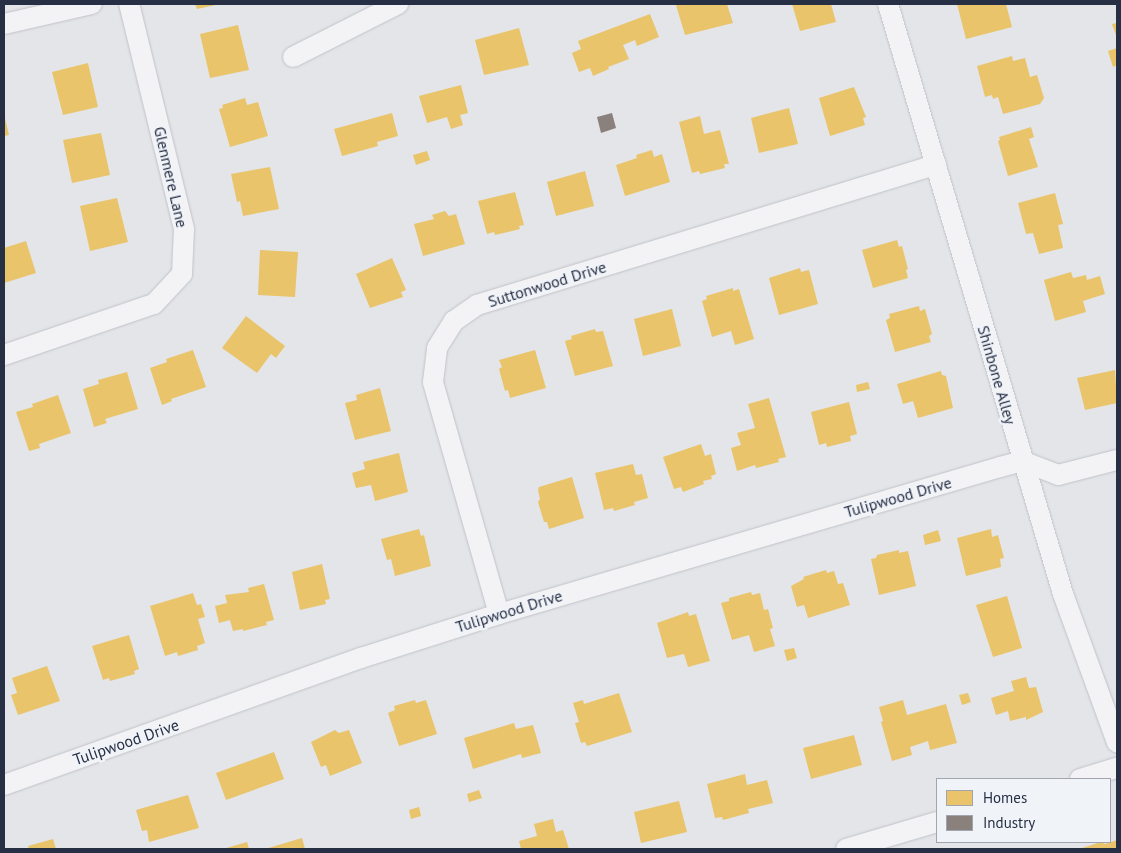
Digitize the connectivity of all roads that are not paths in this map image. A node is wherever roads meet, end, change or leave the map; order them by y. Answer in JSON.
{"nodes":[{"id":1,"x":92,"y":4,"type":"edge"},
{"id":2,"x":129,"y":4,"type":"edge"},
{"id":3,"x":398,"y":4,"type":"edge"},
{"id":4,"x":888,"y":4,"type":"edge"},
{"id":5,"x":4,"y":24,"type":"edge"},
{"id":6,"x":293,"y":57,"type":"dead end"},
{"id":7,"x":936,"y":165,"type":"junction"},
{"id":8,"x":4,"y":355,"type":"edge"},
{"id":9,"x":1117,"y":460,"type":"edge"},
{"id":10,"x":1022,"y":461,"type":"junction"},
{"id":11,"x":499,"y":614,"type":"junction"},
{"id":12,"x":1117,"y":742,"type":"edge"},
{"id":13,"x":1117,"y":768,"type":"edge"},
{"id":14,"x":1083,"y":778,"type":"edge"},
{"id":15,"x":4,"y":785,"type":"edge"},
{"id":16,"x":936,"y":822,"type":"edge"},
{"id":17,"x":846,"y":849,"type":"edge"}],
"edges":[{"from":1,"to":5,"type":"street"},
{"from":2,"to":8,"type":"street","name":"Glenmere Lane"},
{"from":3,"to":6,"type":"street"},
{"from":4,"to":7,"type":"street","name":"Shinbone Alley"},
{"from":7,"to":10,"type":"street","name":"Shinbone Alley"},
{"from":7,"to":11,"type":"street","name":"Suttonwood Drive"},
{"from":9,"to":10,"type":"street"},
{"from":10,"to":11,"type":"street","name":"Tulipwood Drive"},
{"from":10,"to":12,"type":"street","name":"Shinbone Alley"},
{"from":11,"to":15,"type":"street","name":"Tulipwood Drive"},
{"from":13,"to":14,"type":"street"},
{"from":16,"to":17,"type":"street"}]}
